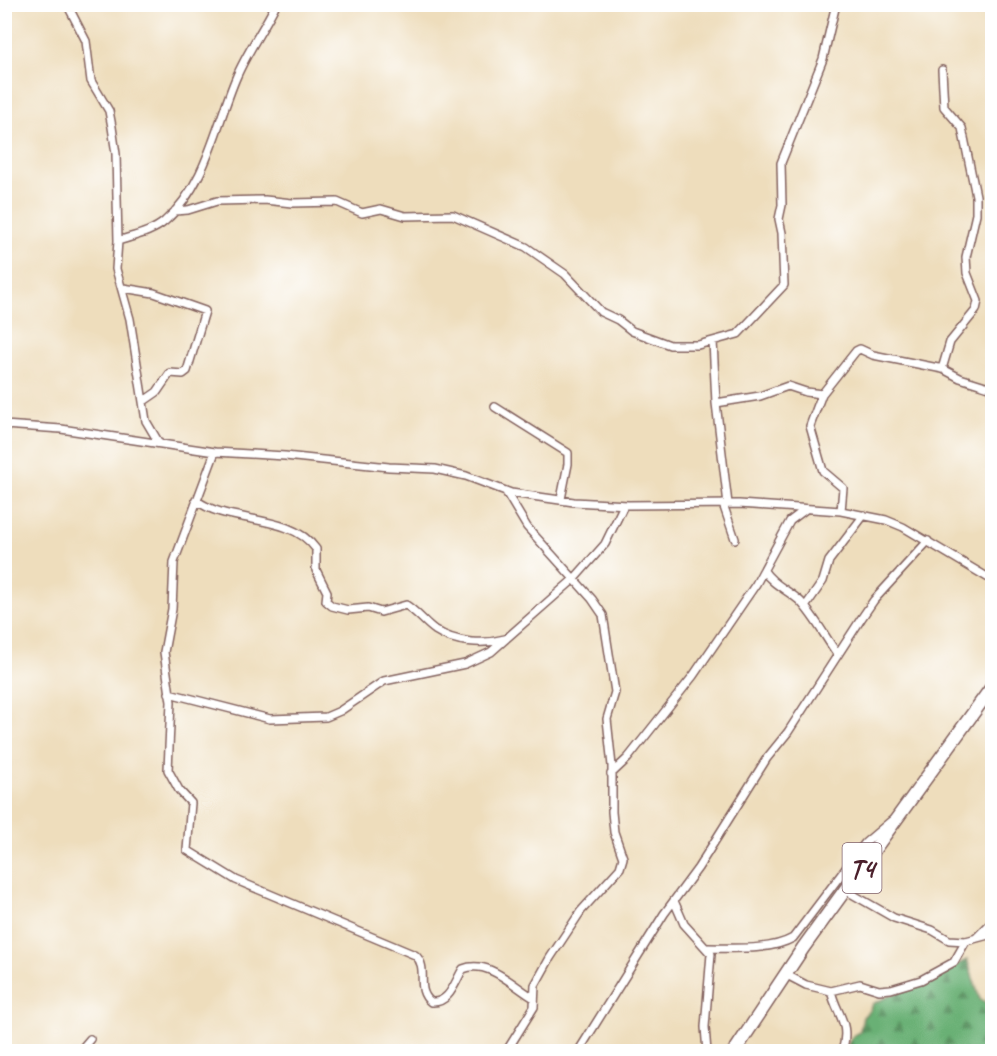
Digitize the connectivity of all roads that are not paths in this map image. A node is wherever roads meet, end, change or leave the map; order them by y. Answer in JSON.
{"nodes":[{"id":1,"x":67,"y":4,"type":"edge"},
{"id":2,"x":276,"y":4,"type":"edge"},
{"id":3,"x":836,"y":4,"type":"edge"},
{"id":4,"x":942,"y":70,"type":"dead end"},
{"id":5,"x":175,"y":211,"type":"junction"},
{"id":6,"x":118,"y":241,"type":"junction"},
{"id":7,"x":123,"y":288,"type":"junction"},
{"id":8,"x":713,"y":341,"type":"junction"},
{"id":9,"x":942,"y":369,"type":"junction"},
{"id":10,"x":993,"y":388,"type":"edge"},
{"id":11,"x":822,"y":394,"type":"junction"},
{"id":12,"x":144,"y":401,"type":"junction"},
{"id":13,"x":716,"y":403,"type":"junction"},
{"id":14,"x":495,"y":407,"type":"dead end"},
{"id":15,"x":4,"y":425,"type":"edge"},
{"id":16,"x":159,"y":444,"type":"junction"},
{"id":17,"x":215,"y":452,"type":"junction"},
{"id":18,"x":506,"y":492,"type":"junction"},
{"id":19,"x":561,"y":499,"type":"junction"},
{"id":20,"x":196,"y":500,"type":"junction"},
{"id":21,"x":725,"y":504,"type":"junction"},
{"id":22,"x":624,"y":505,"type":"junction"},
{"id":23,"x":806,"y":509,"type":"junction"},
{"id":24,"x":841,"y":511,"type":"junction"},
{"id":25,"x":864,"y":515,"type":"junction"},
{"id":26,"x":735,"y":539,"type":"dead end"},
{"id":27,"x":928,"y":541,"type":"junction"},
{"id":28,"x":764,"y":572,"type":"junction"},
{"id":29,"x":574,"y":579,"type":"junction"},
{"id":30,"x":993,"y":580,"type":"edge"},
{"id":31,"x":805,"y":608,"type":"junction"},
{"id":32,"x":507,"y":639,"type":"junction"},
{"id":33,"x":838,"y":655,"type":"junction"},
{"id":34,"x":993,"y":687,"type":"edge"},
{"id":35,"x":169,"y":693,"type":"junction"},
{"id":36,"x":611,"y":774,"type":"junction"},
{"id":37,"x":902,"y":812,"type":"junction"},
{"id":38,"x":845,"y":890,"type":"junction"},
{"id":39,"x":674,"y":901,"type":"junction"},
{"id":40,"x":993,"y":922,"type":"edge"},
{"id":41,"x":993,"y":934,"type":"edge"},
{"id":42,"x":975,"y":939,"type":"junction"},
{"id":43,"x":966,"y":941,"type":"junction"},
{"id":44,"x":708,"y":948,"type":"junction"},
{"id":45,"x":785,"y":974,"type":"junction"},
{"id":46,"x":831,"y":991,"type":"junction"},
{"id":47,"x":534,"y":998,"type":"junction"},
{"id":48,"x":90,"y":1039,"type":"dead end"},
{"id":49,"x":79,"y":1052,"type":"edge"},
{"id":50,"x":506,"y":1052,"type":"edge"},
{"id":51,"x":578,"y":1052,"type":"edge"},
{"id":52,"x":707,"y":1052,"type":"edge"},
{"id":53,"x":734,"y":1052,"type":"edge"},
{"id":54,"x":842,"y":1052,"type":"edge"}],
"edges":[{"from":1,"to":6,"type":"street"},
{"from":2,"to":5,"type":"street"},
{"from":3,"to":8,"type":"street"},
{"from":4,"to":9,"type":"street"},
{"from":5,"to":6,"type":"street"},
{"from":5,"to":8,"type":"street"},
{"from":6,"to":7,"type":"street"},
{"from":7,"to":12,"type":"street"},
{"from":7,"to":12,"type":"street"},
{"from":8,"to":13,"type":"street"},
{"from":9,"to":10,"type":"street"},
{"from":9,"to":11,"type":"street"},
{"from":11,"to":13,"type":"street"},
{"from":11,"to":24,"type":"street"},
{"from":12,"to":16,"type":"street"},
{"from":13,"to":21,"type":"street"},
{"from":14,"to":19,"type":"street"},
{"from":15,"to":16,"type":"street"},
{"from":16,"to":17,"type":"street"},
{"from":17,"to":18,"type":"street"},
{"from":17,"to":20,"type":"street"},
{"from":18,"to":19,"type":"street"},
{"from":18,"to":29,"type":"street"},
{"from":19,"to":22,"type":"street"},
{"from":20,"to":32,"type":"street"},
{"from":20,"to":35,"type":"street"},
{"from":21,"to":22,"type":"street"},
{"from":21,"to":23,"type":"street"},
{"from":21,"to":26,"type":"street"},
{"from":22,"to":29,"type":"street"},
{"from":23,"to":24,"type":"street"},
{"from":23,"to":28,"type":"street"},
{"from":24,"to":25,"type":"street"},
{"from":25,"to":27,"type":"street"},
{"from":25,"to":31,"type":"street"},
{"from":27,"to":30,"type":"street"},
{"from":27,"to":33,"type":"street"},
{"from":28,"to":31,"type":"street"},
{"from":28,"to":36,"type":"street"},
{"from":29,"to":32,"type":"street"},
{"from":29,"to":36,"type":"street"},
{"from":31,"to":33,"type":"street"},
{"from":32,"to":35,"type":"street"},
{"from":33,"to":39,"type":"street"},
{"from":34,"to":37,"type":"highway","number":"T4"},
{"from":35,"to":47,"type":"street"},
{"from":36,"to":47,"type":"street"},
{"from":37,"to":38,"type":"highway","number":"T4"},
{"from":37,"to":44,"type":"street"},
{"from":38,"to":43,"type":"street"},
{"from":38,"to":45,"type":"highway","number":"T4"},
{"from":39,"to":44,"type":"street"},
{"from":39,"to":51,"type":"street"},
{"from":40,"to":42,"type":"street"},
{"from":41,"to":42,"type":"street"},
{"from":42,"to":43,"type":"street"},
{"from":43,"to":46,"type":"street"},
{"from":44,"to":52,"type":"street"},
{"from":45,"to":46,"type":"street"},
{"from":45,"to":53,"type":"highway","number":"T4"},
{"from":46,"to":54,"type":"street"},
{"from":47,"to":50,"type":"street"},
{"from":48,"to":49,"type":"street"}]}
